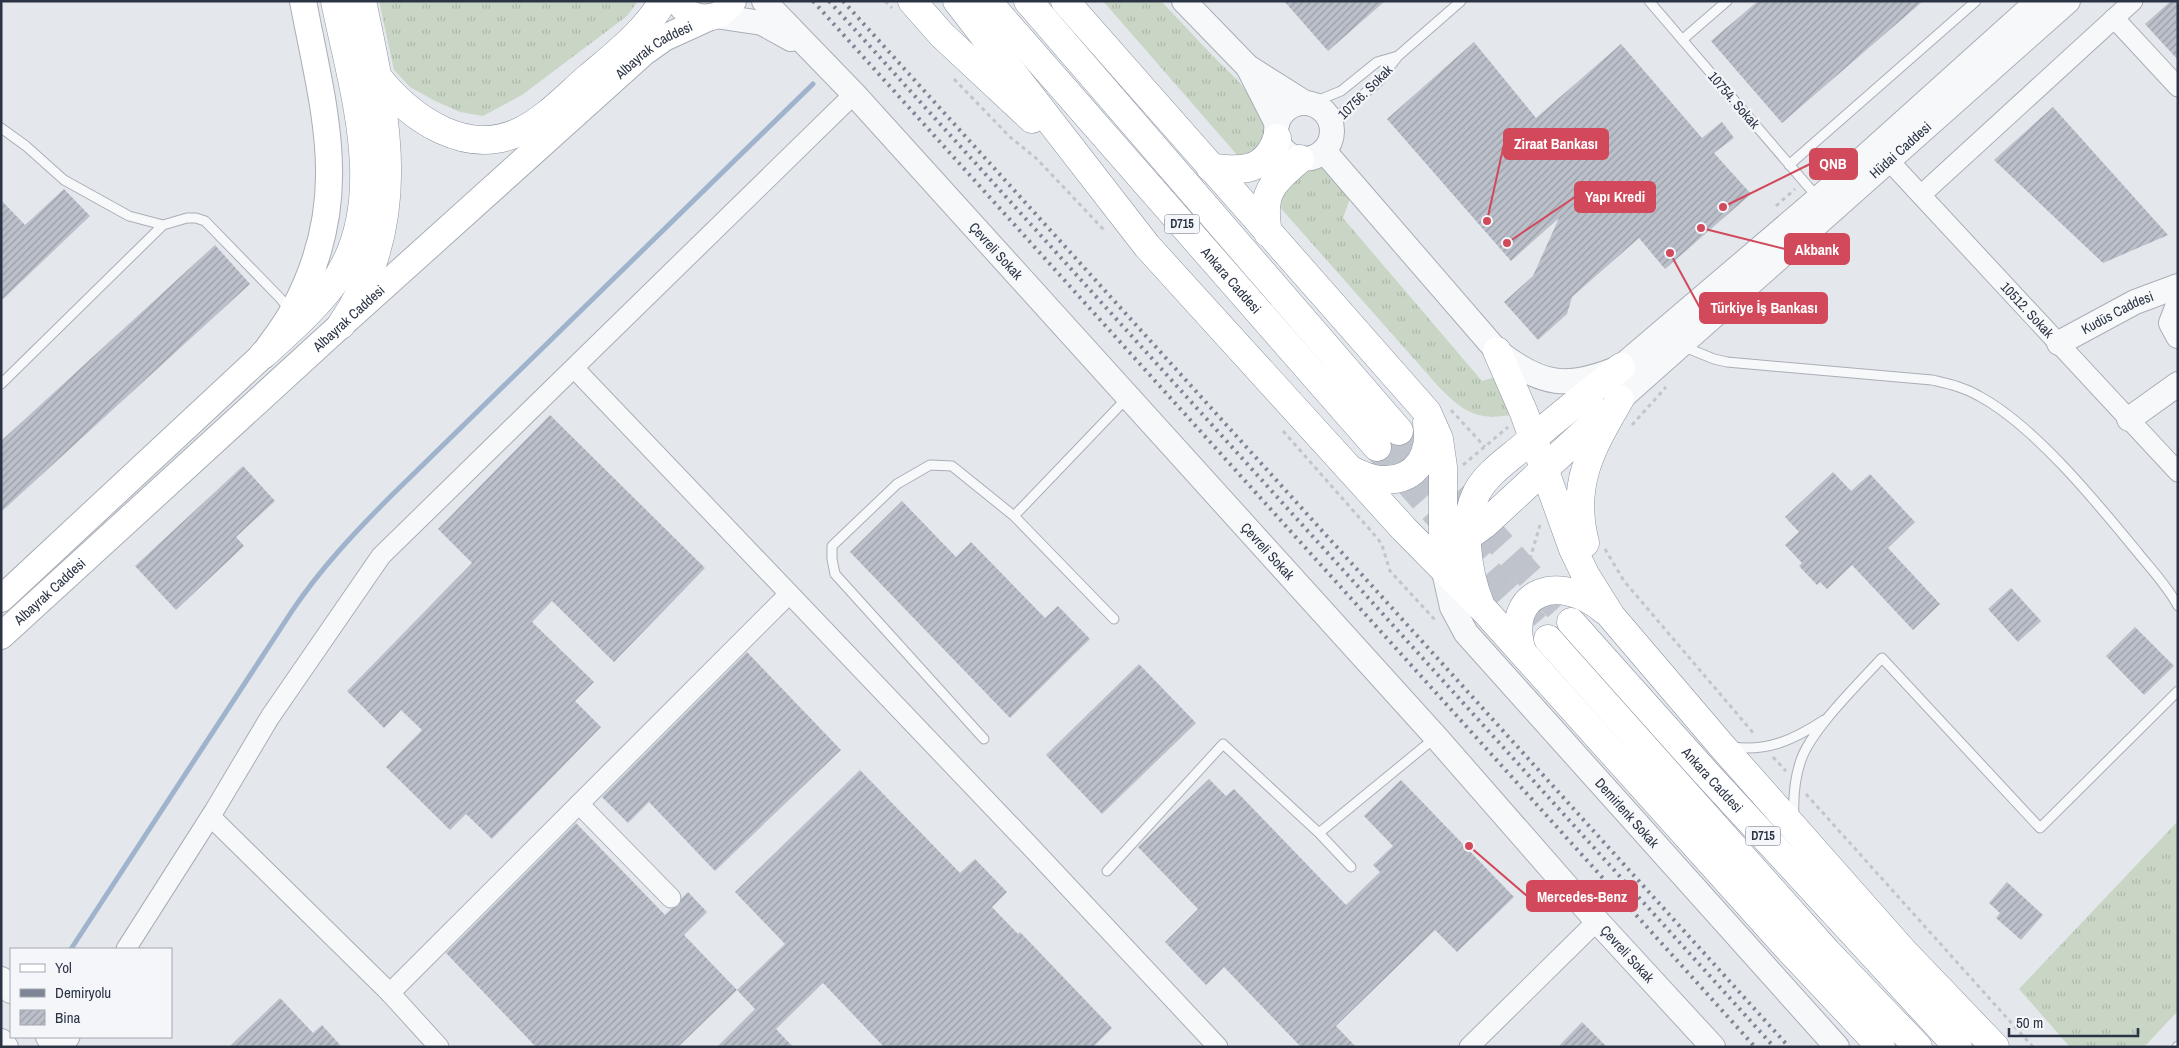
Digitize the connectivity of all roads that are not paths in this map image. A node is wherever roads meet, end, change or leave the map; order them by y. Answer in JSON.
{"nodes":[{"id":1,"x":303,"y":1,"type":"edge"},
{"id":2,"x":335,"y":1,"type":"edge"},
{"id":3,"x":362,"y":1,"type":"edge"},
{"id":4,"x":663,"y":1,"type":"edge"},
{"id":5,"x":678,"y":1,"type":"edge"},
{"id":6,"x":764,"y":1,"type":"edge"},
{"id":7,"x":912,"y":1,"type":"edge"},
{"id":8,"x":957,"y":1,"type":"edge"},
{"id":9,"x":987,"y":1,"type":"edge"},
{"id":10,"x":1028,"y":1,"type":"edge"},
{"id":11,"x":1184,"y":1,"type":"edge"},
{"id":12,"x":1461,"y":1,"type":"edge"},
{"id":13,"x":1649,"y":1,"type":"edge"},
{"id":14,"x":1727,"y":1,"type":"edge"},
{"id":15,"x":1976,"y":1,"type":"edge"},
{"id":16,"x":2038,"y":1,"type":"edge"},
{"id":17,"x":2068,"y":1,"type":"edge"},
{"id":18,"x":2133,"y":1,"type":"edge"},
{"id":19,"x":1067,"y":4,"type":"edge"},
{"id":20,"x":719,"y":12,"type":"edge"},
{"id":21,"x":2114,"y":18,"type":"junction"},
{"id":22,"x":1682,"y":40,"type":"junction"},
{"id":23,"x":1398,"y":56,"type":"junction"},
{"id":24,"x":820,"y":58,"type":"junction"},
{"id":25,"x":1248,"y":67,"type":"junction"},
{"id":26,"x":379,"y":79,"type":"junction"},
{"id":27,"x":2178,"y":87,"type":"edge"},
{"id":28,"x":854,"y":94,"type":"junction"},
{"id":29,"x":1307,"y":103,"type":"junction"},
{"id":30,"x":1,"y":128,"type":"edge"},
{"id":31,"x":1332,"y":128,"type":"junction"},
{"id":32,"x":1277,"y":131,"type":"junction"},
{"id":33,"x":1883,"y":154,"type":"junction"},
{"id":34,"x":1312,"y":155,"type":"junction"},
{"id":35,"x":1789,"y":165,"type":"junction"},
{"id":36,"x":1210,"y":167,"type":"junction"},
{"id":37,"x":1093,"y":176,"type":"junction"},
{"id":38,"x":1921,"y":195,"type":"junction"},
{"id":39,"x":1818,"y":199,"type":"junction"},
{"id":40,"x":163,"y":225,"type":"junction"},
{"id":41,"x":1268,"y":233,"type":"junction"},
{"id":42,"x":2178,"y":286,"type":"edge"},
{"id":43,"x":2178,"y":305,"type":"edge"},
{"id":44,"x":294,"y":318,"type":"junction"},
{"id":45,"x":341,"y":325,"type":"junction"},
{"id":46,"x":2178,"y":336,"type":"edge"},
{"id":47,"x":2059,"y":344,"type":"junction"},
{"id":48,"x":1679,"y":345,"type":"junction"},
{"id":49,"x":1497,"y":351,"type":"junction"},
{"id":50,"x":263,"y":356,"type":"joint"},
{"id":51,"x":1620,"y":367,"type":"junction"},
{"id":52,"x":574,"y":368,"type":"junction"},
{"id":53,"x":1,"y":384,"type":"edge"},
{"id":54,"x":2178,"y":384,"type":"edge"},
{"id":55,"x":1128,"y":398,"type":"junction"},
{"id":56,"x":1620,"y":399,"type":"junction"},
{"id":57,"x":1416,"y":400,"type":"junction"},
{"id":58,"x":2129,"y":419,"type":"junction"},
{"id":59,"x":1399,"y":431,"type":"tunnel mouth"},
{"id":60,"x":1533,"y":439,"type":"junction"},
{"id":61,"x":1377,"y":447,"type":"tunnel mouth"},
{"id":62,"x":1544,"y":468,"type":"junction"},
{"id":63,"x":1351,"y":470,"type":"junction"},
{"id":64,"x":2178,"y":472,"type":"edge"},
{"id":65,"x":1014,"y":516,"type":"junction"},
{"id":66,"x":1451,"y":548,"type":"junction"},
{"id":67,"x":789,"y":594,"type":"junction"},
{"id":68,"x":1,"y":598,"type":"edge"},
{"id":69,"x":2178,"y":606,"type":"edge"},
{"id":70,"x":1484,"y":610,"type":"junction"},
{"id":71,"x":1610,"y":616,"type":"junction"},
{"id":72,"x":1114,"y":619,"type":"dead end"},
{"id":73,"x":1570,"y":622,"type":"tunnel mouth"},
{"id":74,"x":1,"y":636,"type":"edge"},
{"id":75,"x":1548,"y":639,"type":"tunnel mouth"},
{"id":76,"x":1522,"y":652,"type":"junction"},
{"id":77,"x":1652,"y":665,"type":"junction"},
{"id":78,"x":2178,"y":691,"type":"edge"},
{"id":79,"x":1831,"y":716,"type":"junction"},
{"id":80,"x":1436,"y":737,"type":"junction"},
{"id":81,"x":984,"y":738,"type":"dead end"},
{"id":82,"x":1721,"y":745,"type":"junction"},
{"id":83,"x":579,"y":804,"type":"junction"},
{"id":84,"x":210,"y":817,"type":"junction"},
{"id":85,"x":1795,"y":830,"type":"junction"},
{"id":86,"x":1319,"y":834,"type":"junction"},
{"id":87,"x":1351,"y":867,"type":"dead end"},
{"id":88,"x":1107,"y":871,"type":"dead end"},
{"id":89,"x":671,"y":898,"type":"dead end"},
{"id":90,"x":1598,"y":921,"type":"junction"},
{"id":91,"x":127,"y":948,"type":"edge"},
{"id":92,"x":1,"y":979,"type":"edge"},
{"id":93,"x":10,"y":990,"type":"edge"},
{"id":94,"x":390,"y":993,"type":"junction"},
{"id":95,"x":1,"y":1041,"type":"edge"},
{"id":96,"x":6,"y":1047,"type":"edge"},
{"id":97,"x":439,"y":1047,"type":"edge"},
{"id":98,"x":1218,"y":1047,"type":"edge"},
{"id":99,"x":1468,"y":1047,"type":"edge"},
{"id":100,"x":1713,"y":1047,"type":"edge"},
{"id":101,"x":1837,"y":1047,"type":"edge"},
{"id":102,"x":1881,"y":1047,"type":"edge"},
{"id":103,"x":1918,"y":1047,"type":"edge"},
{"id":104,"x":1958,"y":1047,"type":"edge"},
{"id":105,"x":1995,"y":1047,"type":"edge"}],
"edges":[{"from":1,"to":44,"type":"main road"},
{"from":2,"to":44,"type":"highway"},
{"from":3,"to":26,"type":"highway"},
{"from":4,"to":26,"type":"highway"},
{"from":5,"to":20,"type":"main road"},
{"from":6,"to":24,"type":"street"},
{"from":7,"to":37,"type":"highway"},
{"from":8,"to":37,"type":"highway"},
{"from":9,"to":61,"type":"highway","name":"Ankara Caddesi","number":"D715"},
{"from":10,"to":59,"type":"highway","name":"Ankara Caddesi","number":"D715"},
{"from":11,"to":25,"type":"street"},
{"from":12,"to":23,"type":"lane","name":"10756. Sokak"},
{"from":13,"to":22,"type":"lane","name":"10754. Sokak"},
{"from":14,"to":22,"type":"lane"},
{"from":15,"to":35,"type":"lane"},
{"from":16,"to":33,"type":"street","name":"Hüdai Caddesi"},
{"from":17,"to":33,"type":"street","name":"Hüdai Caddesi"},
{"from":18,"to":21,"type":"street"},
{"from":19,"to":36,"type":"highway"},
{"from":20,"to":24,"type":"street"},
{"from":20,"to":45,"type":"main road","name":"Albayrak Caddesi"},
{"from":21,"to":27,"type":"street"},
{"from":21,"to":38,"type":"street"},
{"from":22,"to":35,"type":"lane","name":"10754. Sokak"},
{"from":23,"to":29,"type":"lane","name":"10756. Sokak"},
{"from":23,"to":31,"type":"lane","name":"10756. Sokak"},
{"from":24,"to":28,"type":"street","name":"Çevreli Sokak"},
{"from":25,"to":29,"type":"street"},
{"from":25,"to":32,"type":"street"},
{"from":26,"to":45,"type":"highway"},
{"from":28,"to":52,"type":"street"},
{"from":28,"to":55,"type":"street","name":"Çevreli Sokak"},
{"from":29,"to":31,"type":"street"},
{"from":29,"to":32,"type":"street"},
{"from":30,"to":40,"type":"lane"},
{"from":31,"to":34,"type":"street"},
{"from":32,"to":34,"type":"street"},
{"from":32,"to":36,"type":"highway"},
{"from":33,"to":38,"type":"street","name":"10512. Sokak"},
{"from":33,"to":39,"type":"street","name":"Hüdai Caddesi"},
{"from":33,"to":48,"type":"street","name":"Hüdai Caddesi"},
{"from":34,"to":41,"type":"highway"},
{"from":34,"to":49,"type":"street"},
{"from":35,"to":39,"type":"lane","name":"10754. Sokak"},
{"from":36,"to":41,"type":"highway"},
{"from":37,"to":63,"type":"highway"},
{"from":38,"to":47,"type":"street","name":"10512. Sokak"},
{"from":39,"to":51,"type":"street","name":"Hüdai Caddesi"},
{"from":40,"to":44,"type":"lane"},
{"from":40,"to":53,"type":"lane"},
{"from":41,"to":57,"type":"highway"},
{"from":42,"to":47,"type":"street","name":"Kudüs Caddesi"},
{"from":43,"to":46,"type":"street"},
{"from":44,"to":50,"type":"highway"},
{"from":45,"to":74,"type":"main road","name":"Albayrak Caddesi"},
{"from":47,"to":58,"type":"street","name":"10512. Sokak"},
{"from":48,"to":56,"type":"street","name":"Hüdai Caddesi"},
{"from":48,"to":69,"type":"lane"},
{"from":49,"to":51,"type":"street"},
{"from":49,"to":60,"type":"highway"},
{"from":50,"to":68,"type":"main road","name":"Albayrak Caddesi"},
{"from":51,"to":60,"type":"highway"},
{"from":52,"to":67,"type":"street"},
{"from":52,"to":84,"type":"street"},
{"from":54,"to":58,"type":"street"},
{"from":55,"to":65,"type":"lane"},
{"from":55,"to":80,"type":"street","name":"Çevreli Sokak"},
{"from":56,"to":62,"type":"highway"},
{"from":56,"to":77,"type":"highway"},
{"from":57,"to":63,"type":"highway"},
{"from":57,"to":66,"type":"highway"},
{"from":58,"to":64,"type":"street","name":"10512. Sokak"},
{"from":60,"to":62,"type":"highway"},
{"from":60,"to":66,"type":"highway"},
{"from":62,"to":66,"type":"highway"},
{"from":62,"to":71,"type":"highway"},
{"from":63,"to":66,"type":"highway"},
{"from":65,"to":72,"type":"lane"},
{"from":65,"to":81,"type":"lane"},
{"from":66,"to":70,"type":"highway"},
{"from":66,"to":70,"type":"highway"},
{"from":66,"to":101,"type":"street","name":"Demirlenk Sokak"},
{"from":67,"to":83,"type":"street"},
{"from":67,"to":98,"type":"street"},
{"from":70,"to":76,"type":"highway"},
{"from":71,"to":76,"type":"highway"},
{"from":71,"to":77,"type":"highway"},
{"from":73,"to":104,"type":"highway","name":"Ankara Caddesi","number":"D715"},
{"from":75,"to":103,"type":"highway","name":"Ankara Caddesi","number":"D715"},
{"from":76,"to":102,"type":"highway"},
{"from":77,"to":82,"type":"highway"},
{"from":78,"to":79,"type":"lane"},
{"from":79,"to":82,"type":"lane"},
{"from":79,"to":85,"type":"lane"},
{"from":80,"to":86,"type":"lane"},
{"from":80,"to":90,"type":"street","name":"Çevreli Sokak"},
{"from":82,"to":85,"type":"highway"},
{"from":83,"to":89,"type":"street"},
{"from":83,"to":94,"type":"street"},
{"from":84,"to":91,"type":"street"},
{"from":84,"to":94,"type":"street"},
{"from":85,"to":105,"type":"highway"},
{"from":86,"to":87,"type":"lane"},
{"from":86,"to":88,"type":"lane"},
{"from":90,"to":99,"type":"street"},
{"from":90,"to":100,"type":"street","name":"Çevreli Sokak"},
{"from":92,"to":93,"type":"street"},
{"from":94,"to":97,"type":"street"},
{"from":95,"to":96,"type":"street"}]}
